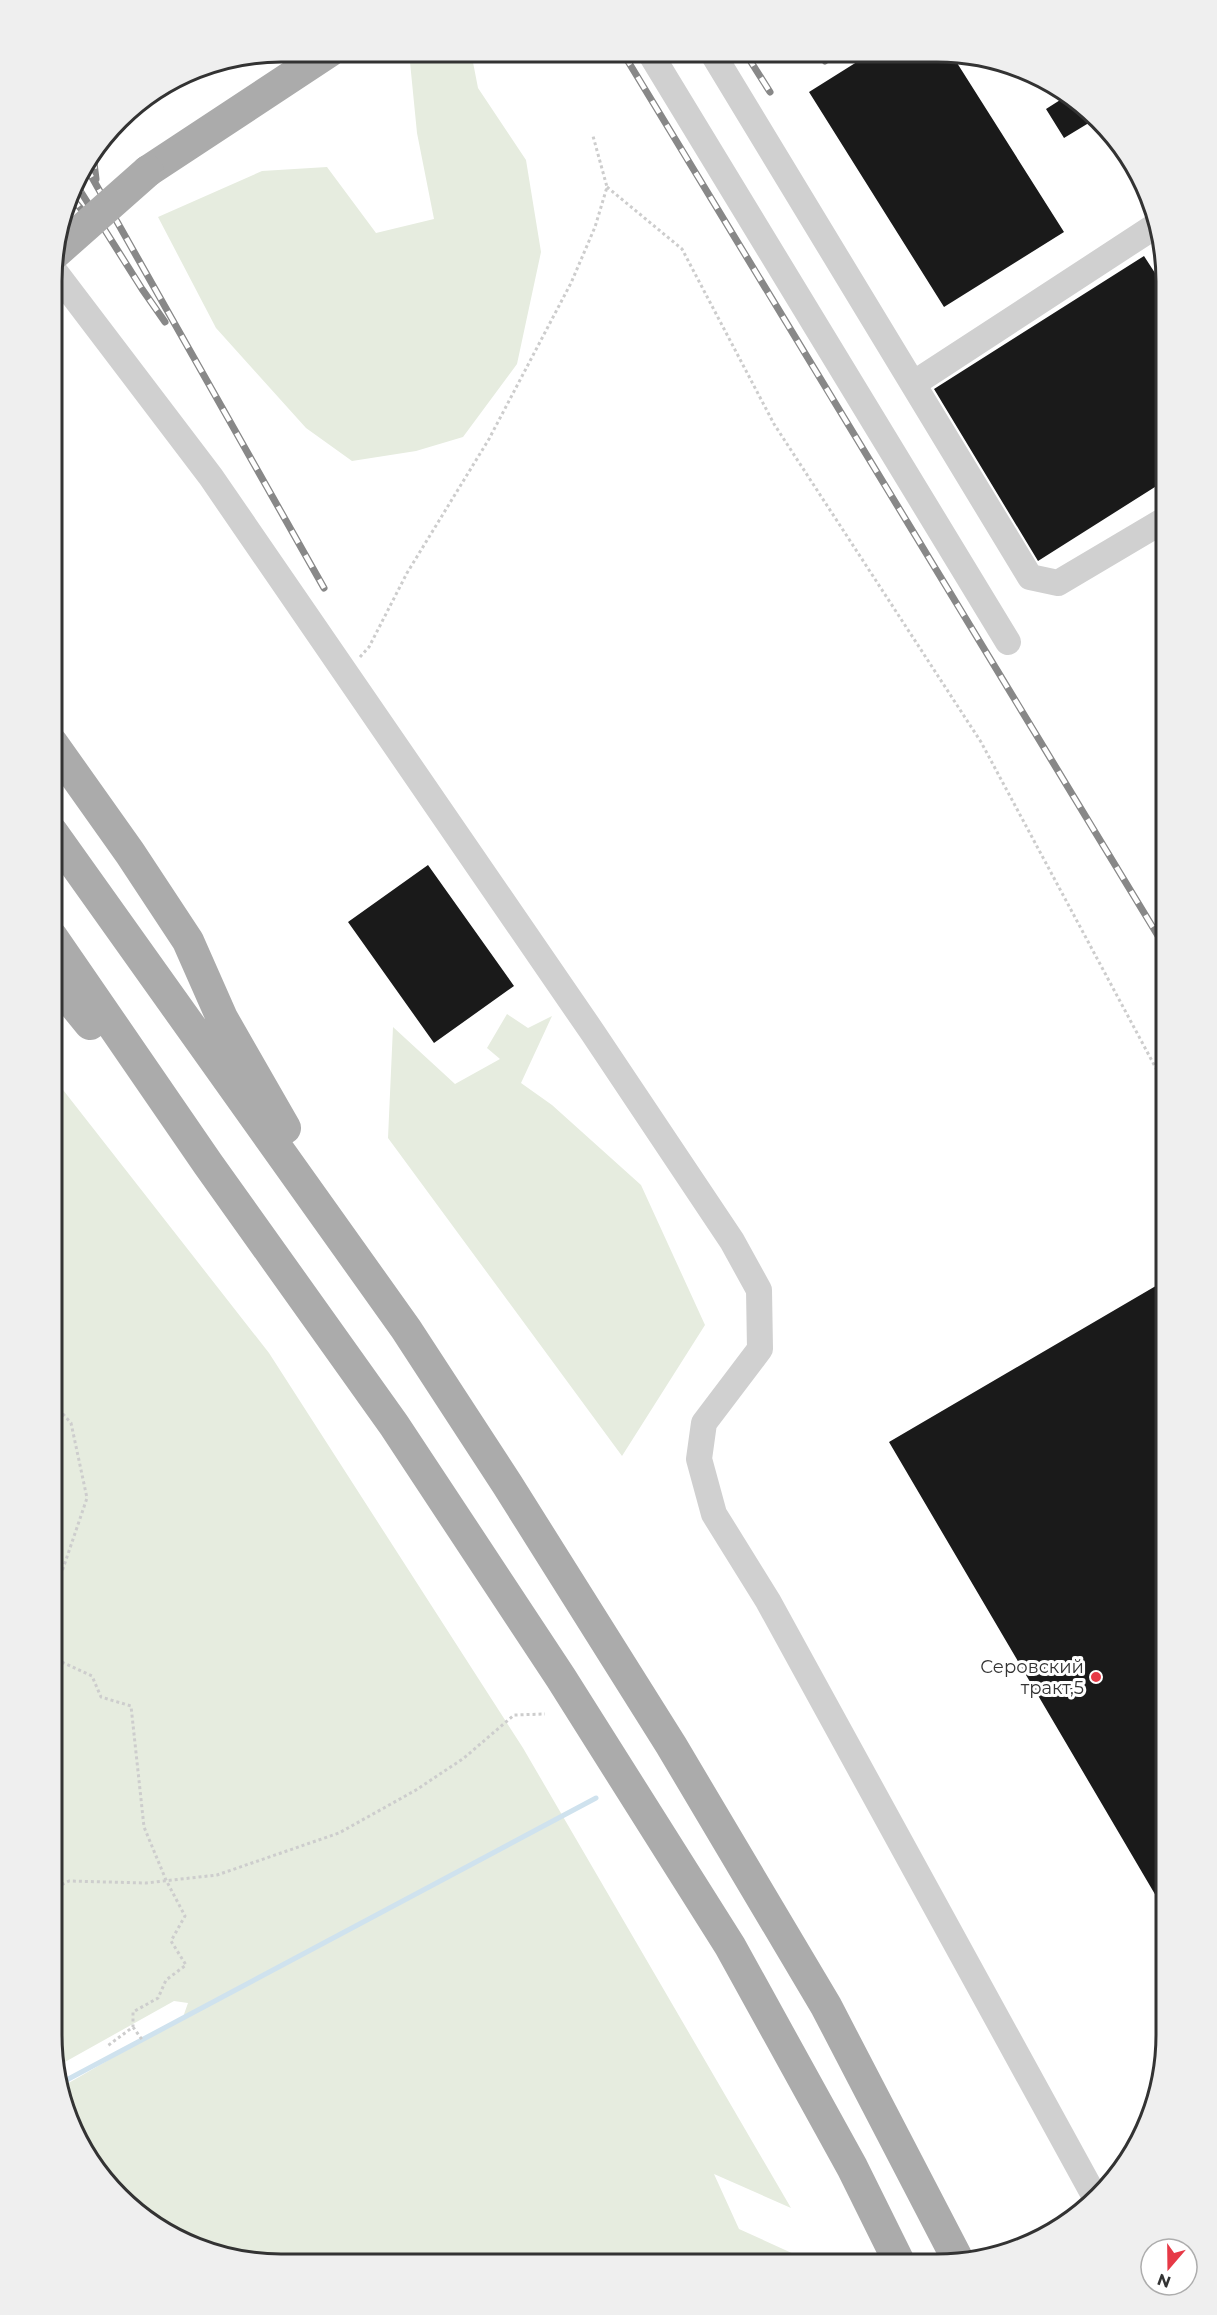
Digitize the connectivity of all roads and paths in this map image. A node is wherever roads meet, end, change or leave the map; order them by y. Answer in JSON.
{"nodes":[{"id":1,"x":313,"y":62,"type":"edge"},
{"id":2,"x":655,"y":62,"type":"edge"},
{"id":3,"x":718,"y":62,"type":"edge"},
{"id":4,"x":593,"y":136,"type":"dead end"},
{"id":5,"x":148,"y":171,"type":"junction"},
{"id":6,"x":608,"y":187,"type":"junction"},
{"id":7,"x":70,"y":221,"type":"edge"},
{"id":8,"x":1149,"y":230,"type":"edge"},
{"id":9,"x":65,"y":245,"type":"edge"},
{"id":10,"x":62,"y":281,"type":"edge"},
{"id":11,"x":913,"y":384,"type":"junction"},
{"id":12,"x":1156,"y":525,"type":"edge"},
{"id":13,"x":1008,"y":642,"type":"dead end"},
{"id":14,"x":345,"y":674,"type":"junction"},
{"id":15,"x":62,"y":757,"type":"edge"},
{"id":16,"x":62,"y":846,"type":"edge"},
{"id":17,"x":62,"y":952,"type":"edge"},
{"id":18,"x":62,"y":990,"type":"edge"},
{"id":19,"x":1156,"y":1068,"type":"edge"},
{"id":20,"x":208,"y":1164,"type":"junction"},
{"id":21,"x":406,"y":1329,"type":"junction"},
{"id":22,"x":62,"y":1413,"type":"edge"},
{"id":23,"x":62,"y":1572,"type":"edge"},
{"id":24,"x":62,"y":1662,"type":"edge"},
{"id":25,"x":545,"y":1714,"type":"dead end"},
{"id":26,"x":166,"y":1880,"type":"junction"},
{"id":27,"x":62,"y":1884,"type":"edge"},
{"id":28,"x":133,"y":2027,"type":"junction"},
{"id":29,"x":143,"y":2041,"type":"dead end"},
{"id":30,"x":106,"y":2047,"type":"dead end"},
{"id":31,"x":1091,"y":2189,"type":"edge"},
{"id":32,"x":954,"y":2253,"type":"edge"},
{"id":33,"x":895,"y":2254,"type":"edge"}],
"edges":[{"from":1,"to":5,"type":"main road"},
{"from":2,"to":13,"type":"lane"},
{"from":3,"to":11,"type":"lane"},
{"from":4,"to":6,"type":"path"},
{"from":5,"to":7,"type":"main road","bridge":true},
{"from":5,"to":9,"type":"main road","bridge":true},
{"from":6,"to":14,"type":"path"},
{"from":6,"to":19,"type":"path"},
{"from":8,"to":11,"type":"lane"},
{"from":10,"to":14,"type":"lane"},
{"from":11,"to":12,"type":"lane"},
{"from":14,"to":31,"type":"lane"},
{"from":15,"to":21,"type":"main road"},
{"from":16,"to":21,"type":"main road"},
{"from":17,"to":20,"type":"main road"},
{"from":18,"to":20,"type":"main road"},
{"from":20,"to":33,"type":"main road"},
{"from":21,"to":32,"type":"main road"},
{"from":22,"to":23,"type":"path"},
{"from":24,"to":26,"type":"path"},
{"from":25,"to":26,"type":"path"},
{"from":26,"to":27,"type":"path"},
{"from":26,"to":28,"type":"path"},
{"from":28,"to":29,"type":"path"},
{"from":28,"to":30,"type":"path"}]}
